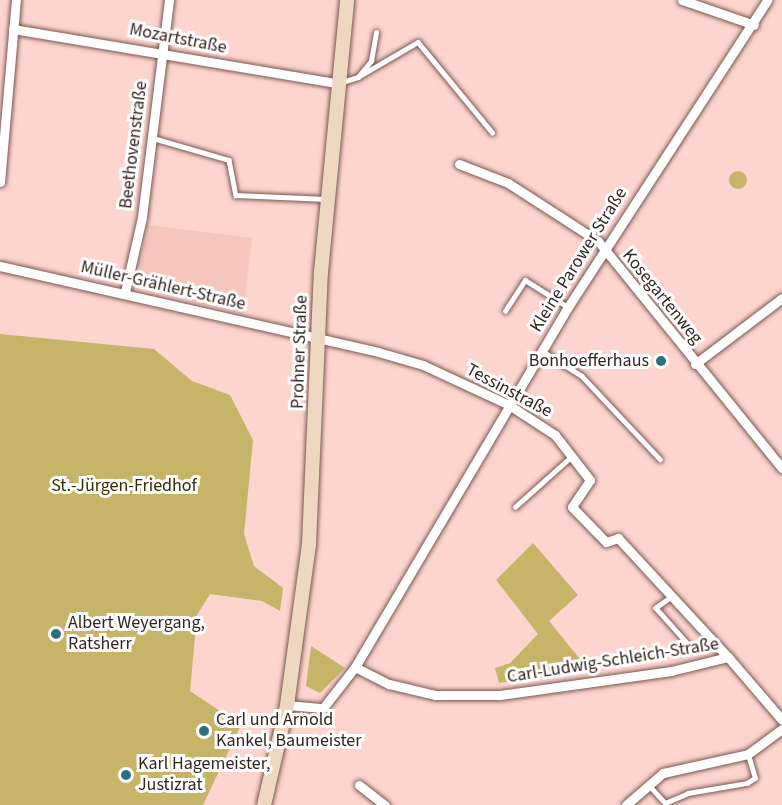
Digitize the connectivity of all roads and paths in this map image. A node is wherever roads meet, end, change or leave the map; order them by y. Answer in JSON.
{"nodes":[{"id":1,"x":16,"y":0,"type":"edge"},
{"id":2,"x":169,"y":0,"type":"edge"},
{"id":3,"x":347,"y":0,"type":"edge"},
{"id":4,"x":682,"y":0,"type":"edge"},
{"id":5,"x":767,"y":0,"type":"edge"},
{"id":6,"x":753,"y":25,"type":"junction"},
{"id":7,"x":13,"y":29,"type":"junction"},
{"id":8,"x":376,"y":33,"type":"dead end"},
{"id":9,"x":163,"y":54,"type":"junction"},
{"id":10,"x":4,"y":62,"type":"edge"},
{"id":11,"x":357,"y":77,"type":"junction"},
{"id":12,"x":337,"y":83,"type":"junction"},
{"id":13,"x":492,"y":132,"type":"dead end"},
{"id":14,"x":153,"y":138,"type":"junction"},
{"id":15,"x":459,"y":164,"type":"dead end"},
{"id":16,"x":0,"y":182,"type":"edge"},
{"id":17,"x":327,"y":199,"type":"junction"},
{"id":18,"x":604,"y":250,"type":"junction"},
{"id":19,"x":0,"y":266,"type":"edge"},
{"id":20,"x":125,"y":292,"type":"junction"},
{"id":21,"x":782,"y":298,"type":"edge"},
{"id":22,"x":568,"y":307,"type":"junction"},
{"id":23,"x":505,"y":311,"type":"dead end"},
{"id":24,"x":319,"y":339,"type":"junction"},
{"id":25,"x":542,"y":351,"type":"junction"},
{"id":26,"x":695,"y":364,"type":"junction"},
{"id":27,"x":509,"y":405,"type":"junction"},
{"id":28,"x":572,"y":456,"type":"junction"},
{"id":29,"x":660,"y":459,"type":"dead end"},
{"id":30,"x":780,"y":461,"type":"edge"},
{"id":31,"x":515,"y":507,"type":"dead end"},
{"id":32,"x":673,"y":596,"type":"junction"},
{"id":33,"x":690,"y":646,"type":"dead end"},
{"id":34,"x":728,"y":657,"type":"junction"},
{"id":35,"x":355,"y":667,"type":"junction"},
{"id":36,"x":287,"y":705,"type":"junction"},
{"id":37,"x":782,"y":720,"type":"edge"},
{"id":38,"x":782,"y":729,"type":"edge"},
{"id":39,"x":748,"y":754,"type":"junction"},
{"id":40,"x":647,"y":784,"type":"junction"},
{"id":41,"x":359,"y":785,"type":"dead end"},
{"id":42,"x":264,"y":805,"type":"edge"},
{"id":43,"x":385,"y":805,"type":"edge"},
{"id":44,"x":626,"y":805,"type":"edge"}],
"edges":[{"from":1,"to":7,"type":"street"},
{"from":2,"to":9,"type":"street","name":"Beethovenstraße"},
{"from":3,"to":12,"type":"main road","name":"Prohner Straße"},
{"from":4,"to":6,"type":"street"},
{"from":5,"to":6,"type":"street","name":"Kleine Parower Straße"},
{"from":6,"to":18,"type":"street","name":"Kleine Parower Straße"},
{"from":7,"to":9,"type":"street","name":"Mozartstraße"},
{"from":7,"to":10,"type":"street"},
{"from":8,"to":11,"type":"lane"},
{"from":9,"to":12,"type":"street","name":"Mozartstraße"},
{"from":9,"to":14,"type":"street","name":"Beethovenstraße"},
{"from":10,"to":16,"type":"street"},
{"from":11,"to":12,"type":"lane"},
{"from":11,"to":13,"type":"lane"},
{"from":12,"to":17,"type":"main road","name":"Prohner Straße"},
{"from":14,"to":17,"type":"lane"},
{"from":14,"to":20,"type":"street","name":"Beethovenstraße"},
{"from":15,"to":18,"type":"street","name":"Kosegartenweg"},
{"from":17,"to":24,"type":"main road","name":"Prohner Straße"},
{"from":18,"to":22,"type":"street","name":"Kleine Parower Straße"},
{"from":18,"to":26,"type":"street","name":"Kosegartenweg"},
{"from":19,"to":20,"type":"street","name":"Müller-Grählert-Straße"},
{"from":20,"to":24,"type":"street","name":"Müller-Grählert-Straße"},
{"from":21,"to":26,"type":"street"},
{"from":22,"to":23,"type":"lane"},
{"from":22,"to":25,"type":"street","name":"Kleine Parower Straße"},
{"from":24,"to":27,"type":"street","name":"Tessinstraße"},
{"from":24,"to":36,"type":"main road","name":"Prohner Straße"},
{"from":25,"to":27,"type":"street","name":"Kleine Parower Straße"},
{"from":25,"to":29,"type":"lane"},
{"from":26,"to":30,"type":"street","name":"Kosegartenweg"},
{"from":27,"to":28,"type":"street","name":"Tessinstraße"},
{"from":27,"to":35,"type":"street","name":"Kleine Parower Straße"},
{"from":28,"to":31,"type":"lane"},
{"from":28,"to":32,"type":"street","name":"Tessinstraße"},
{"from":32,"to":33,"type":"lane"},
{"from":32,"to":34,"type":"street","name":"Tessinstraße"},
{"from":34,"to":35,"type":"street","name":"Carl-Ludwig-Schleich-Straße"},
{"from":34,"to":37,"type":"street","name":"Carl-Ludwig-Schleich-Straße"},
{"from":35,"to":36,"type":"street","name":"Kleine Parower Straße"},
{"from":36,"to":42,"type":"main road","name":"Prohner Straße"},
{"from":38,"to":39,"type":"street"},
{"from":39,"to":40,"type":"street"},
{"from":39,"to":40,"type":"lane"},
{"from":40,"to":44,"type":"street"},
{"from":41,"to":43,"type":"street"}]}
